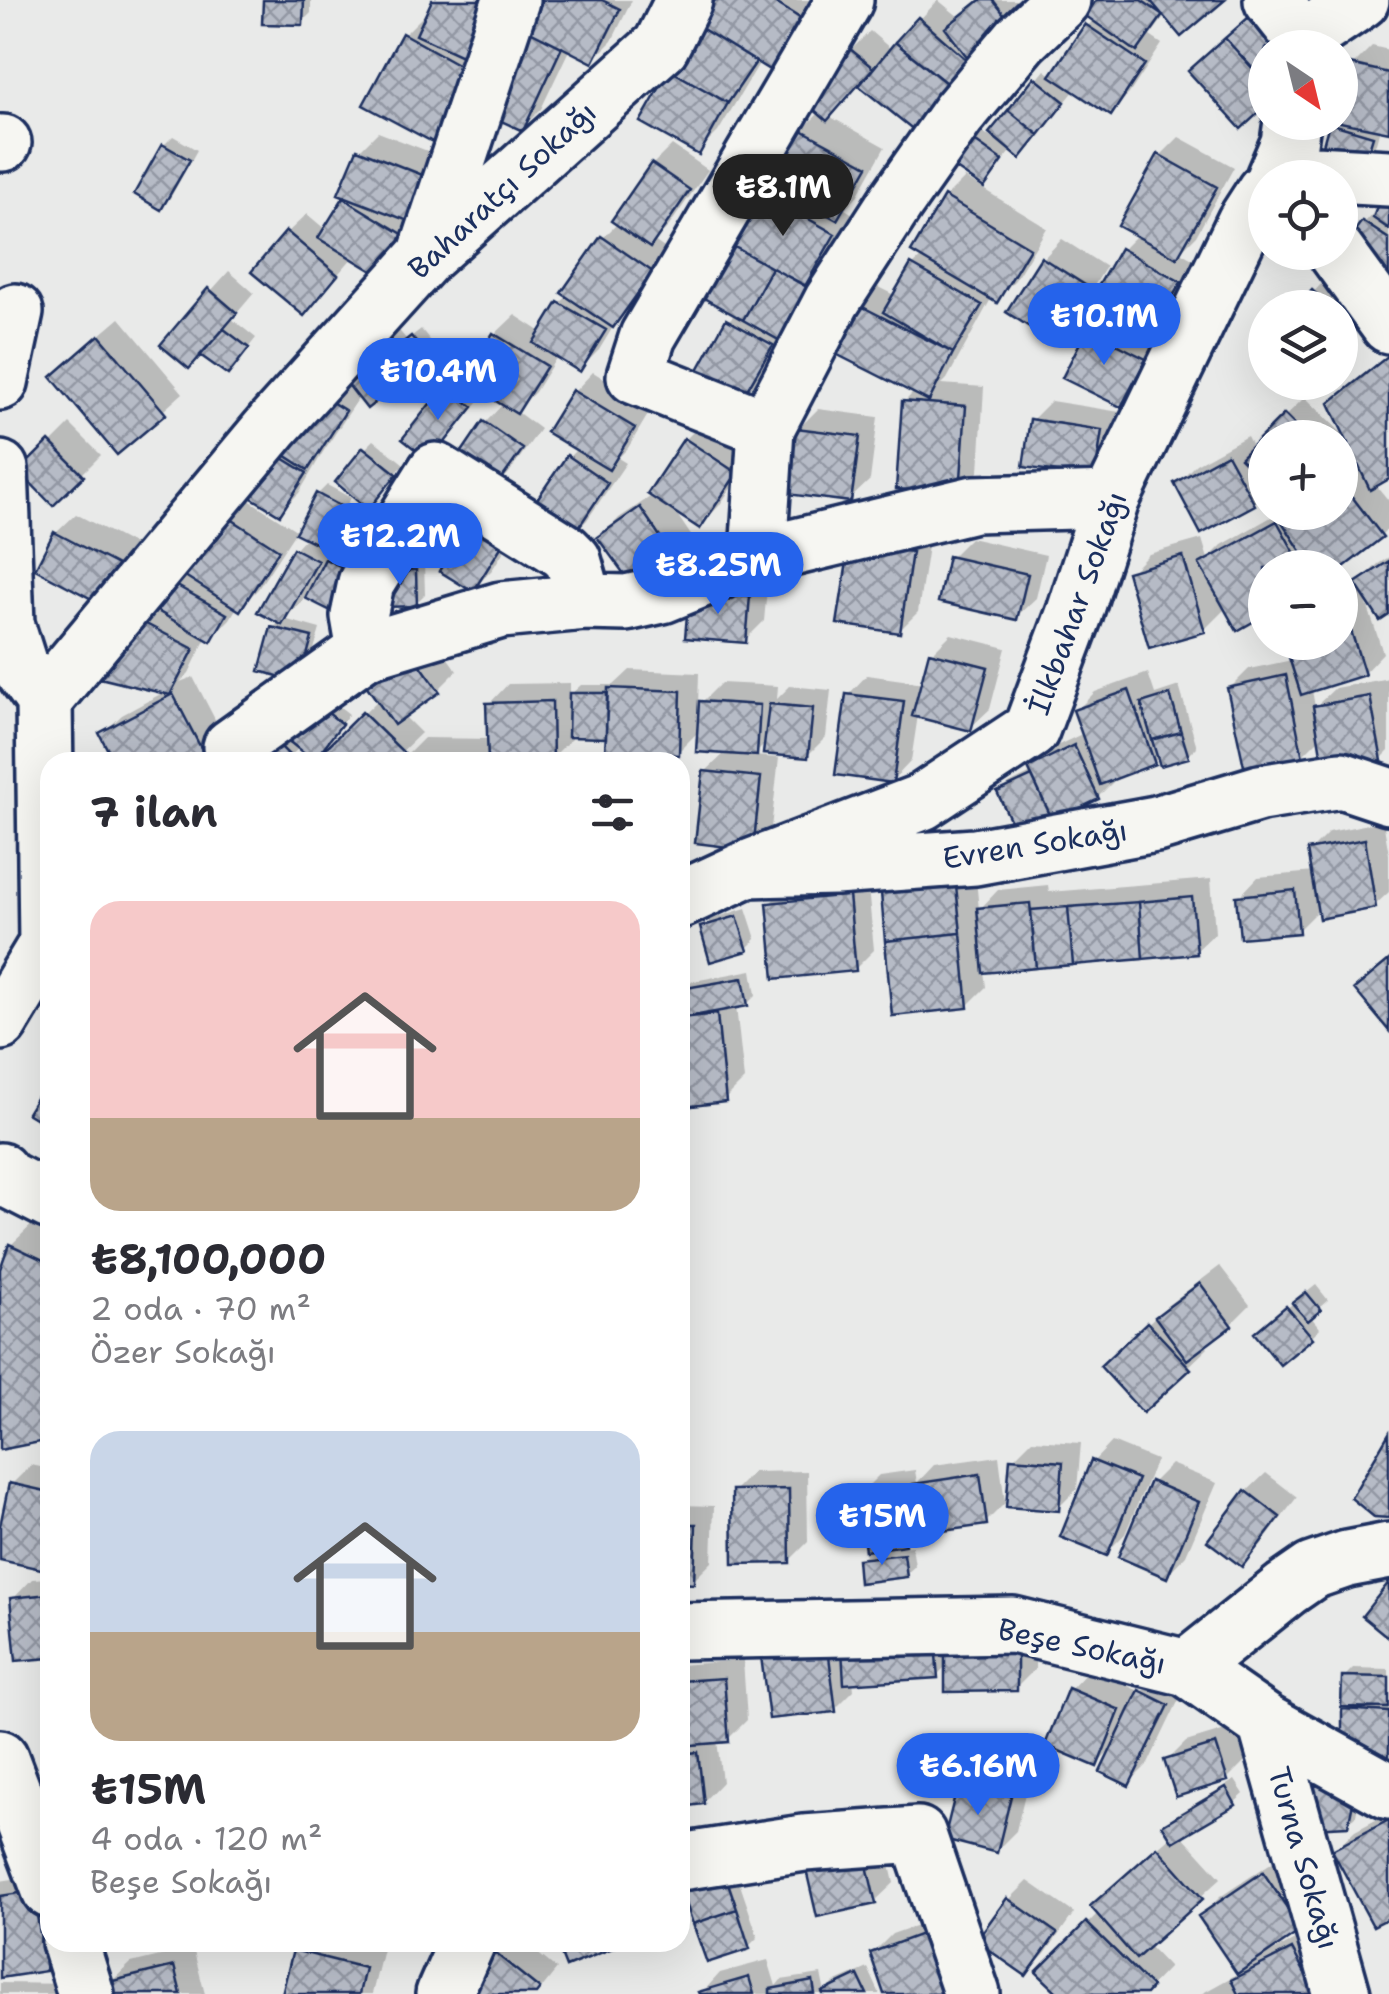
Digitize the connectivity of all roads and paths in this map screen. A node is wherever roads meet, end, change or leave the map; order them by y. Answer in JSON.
{"nodes":[{"id":1,"x":511,"y":0,"type":"edge"},
{"id":2,"x":684,"y":0,"type":"edge"},
{"id":3,"x":845,"y":0,"type":"edge"},
{"id":4,"x":1062,"y":0,"type":"edge"},
{"id":5,"x":1361,"y":0,"type":"edge"},
{"id":6,"x":1292,"y":29,"type":"edge"},
{"id":7,"x":1358,"y":175,"type":"edge"},
{"id":8,"x":1389,"y":178,"type":"edge"},
{"id":9,"x":1248,"y":217,"type":"edge"},
{"id":10,"x":426,"y":256,"type":"junction"},
{"id":11,"x":1349,"y":270,"type":"edge"},
{"id":12,"x":16,"y":312,"type":"dead end"},
{"id":13,"x":1389,"y":325,"type":"edge"},
{"id":14,"x":0,"y":382,"type":"edge"},
{"id":15,"x":766,"y":428,"type":"junction"},
{"id":16,"x":0,"y":469,"type":"edge"},
{"id":17,"x":1111,"y":500,"type":"junction"},
{"id":18,"x":758,"y":556,"type":"junction"},
{"id":19,"x":585,"y":602,"type":"junction"},
{"id":20,"x":365,"y":650,"type":"junction"},
{"id":21,"x":44,"y":700,"type":"junction"},
{"id":22,"x":232,"y":747,"type":"dead end"},
{"id":23,"x":45,"y":752,"type":"edge"},
{"id":24,"x":1389,"y":796,"type":"edge"},
{"id":25,"x":747,"y":869,"type":"junction"},
{"id":26,"x":690,"y":895,"type":"edge"},
{"id":27,"x":40,"y":973,"type":"edge"},
{"id":28,"x":0,"y":1022,"type":"edge"},
{"id":29,"x":1389,"y":1552,"type":"edge"},
{"id":30,"x":690,"y":1631,"type":"edge"},
{"id":31,"x":1187,"y":1668,"type":"junction"},
{"id":32,"x":1266,"y":1723,"type":"junction"},
{"id":33,"x":0,"y":1758,"type":"edge"},
{"id":34,"x":1389,"y":1791,"type":"edge"},
{"id":35,"x":690,"y":1860,"type":"edge"},
{"id":36,"x":40,"y":1864,"type":"edge"},
{"id":37,"x":73,"y":1952,"type":"edge"},
{"id":38,"x":463,"y":1952,"type":"edge"},
{"id":39,"x":86,"y":1994,"type":"edge"},
{"id":40,"x":444,"y":1994,"type":"edge"},
{"id":41,"x":972,"y":1994,"type":"edge"},
{"id":42,"x":1342,"y":1994,"type":"edge"}],
"edges":[{"from":1,"to":10,"type":"street"},
{"from":2,"to":10,"type":"street","name":"Baharatçı Sokağı"},
{"from":3,"to":15,"type":"street"},
{"from":4,"to":15,"type":"street"},
{"from":5,"to":6,"type":"street"},
{"from":7,"to":8,"type":"street"},
{"from":9,"to":17,"type":"street","name":"İlkbahar Sokağı"},
{"from":10,"to":21,"type":"street","name":"Baharatçı Sokağı"},
{"from":11,"to":13,"type":"street"},
{"from":12,"to":14,"type":"street"},
{"from":15,"to":18,"type":"street"},
{"from":16,"to":21,"type":"street"},
{"from":17,"to":18,"type":"street"},
{"from":17,"to":25,"type":"street","name":"İlkbahar Sokağı"},
{"from":18,"to":19,"type":"street"},
{"from":19,"to":20,"type":"street"},
{"from":19,"to":20,"type":"street"},
{"from":20,"to":22,"type":"street"},
{"from":21,"to":23,"type":"street"},
{"from":24,"to":25,"type":"street","name":"Evren Sokağı"},
{"from":25,"to":26,"type":"street","name":"Evren Sokağı"},
{"from":27,"to":28,"type":"street"},
{"from":29,"to":31,"type":"street"},
{"from":30,"to":31,"type":"street","name":"Beşe Sokağı"},
{"from":31,"to":32,"type":"street","name":"Beşe Sokağı"},
{"from":32,"to":34,"type":"street","name":"Beşe Sokağı"},
{"from":32,"to":42,"type":"street","name":"Turna Sokağı"},
{"from":33,"to":36,"type":"street"},
{"from":35,"to":41,"type":"street"},
{"from":37,"to":39,"type":"street"},
{"from":38,"to":40,"type":"street"}]}
